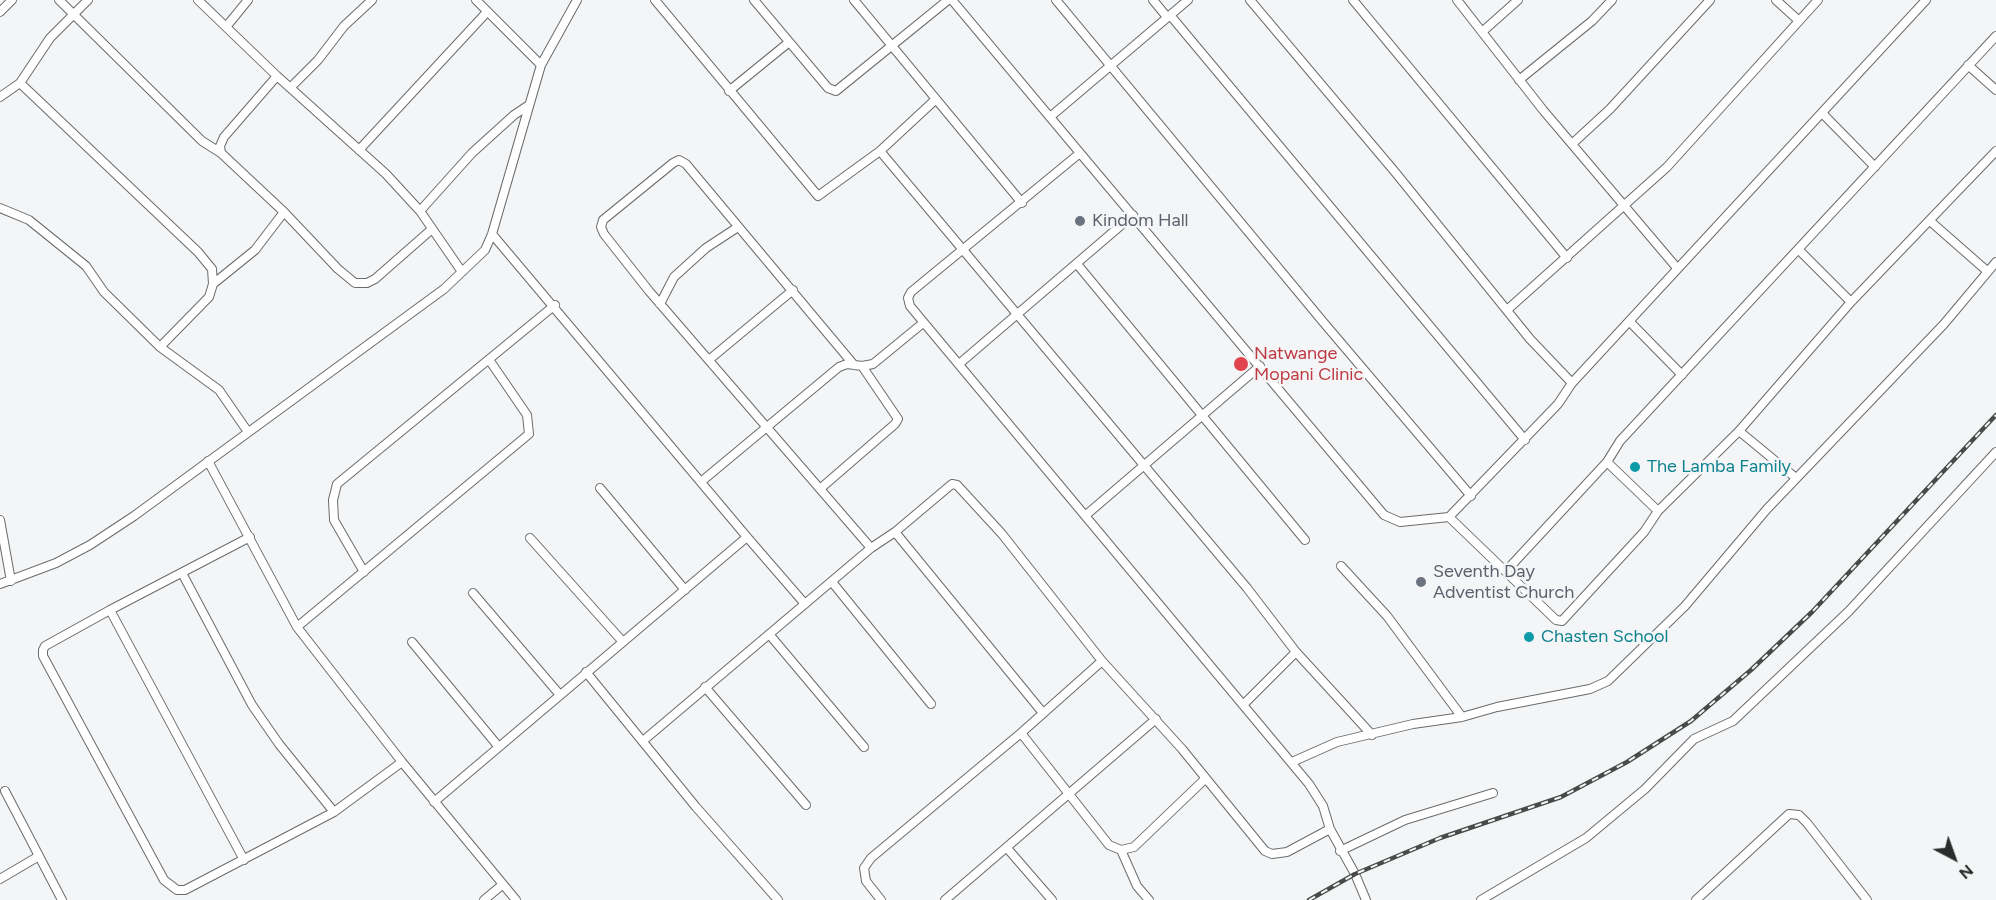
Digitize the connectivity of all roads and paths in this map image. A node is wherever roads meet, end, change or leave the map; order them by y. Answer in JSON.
{"nodes":[{"id":1,"x":12,"y":0,"type":"edge"},
{"id":2,"x":59,"y":0,"type":"edge"},
{"id":3,"x":88,"y":0,"type":"edge"},
{"id":4,"x":198,"y":0,"type":"edge"},
{"id":5,"x":248,"y":0,"type":"edge"},
{"id":6,"x":372,"y":0,"type":"edge"},
{"id":7,"x":476,"y":0,"type":"edge"},
{"id":8,"x":578,"y":0,"type":"edge"},
{"id":9,"x":655,"y":0,"type":"edge"},
{"id":10,"x":754,"y":0,"type":"edge"},
{"id":11,"x":854,"y":0,"type":"edge"},
{"id":12,"x":950,"y":0,"type":"edge"},
{"id":13,"x":1056,"y":0,"type":"edge"},
{"id":14,"x":1153,"y":0,"type":"edge"},
{"id":15,"x":1188,"y":0,"type":"edge"},
{"id":16,"x":1250,"y":0,"type":"edge"},
{"id":17,"x":1353,"y":0,"type":"edge"},
{"id":18,"x":1457,"y":0,"type":"edge"},
{"id":19,"x":1518,"y":0,"type":"edge"},
{"id":20,"x":1710,"y":0,"type":"edge"},
{"id":21,"x":1776,"y":0,"type":"edge"},
{"id":22,"x":1818,"y":0,"type":"edge"},
{"id":23,"x":1926,"y":0,"type":"edge"},
{"id":24,"x":1609,"y":1,"type":"edge"},
{"id":25,"x":0,"y":12,"type":"edge"},
{"id":26,"x":73,"y":12,"type":"junction"},
{"id":27,"x":488,"y":12,"type":"junction"},
{"id":28,"x":1169,"y":16,"type":"junction"},
{"id":29,"x":1799,"y":21,"type":"junction"},
{"id":30,"x":226,"y":27,"type":"junction"},
{"id":31,"x":1482,"y":32,"type":"junction"},
{"id":32,"x":1996,"y":36,"type":"edge"},
{"id":33,"x":788,"y":43,"type":"junction"},
{"id":34,"x":893,"y":46,"type":"junction"},
{"id":35,"x":540,"y":65,"type":"junction"},
{"id":36,"x":1968,"y":65,"type":"junction"},
{"id":37,"x":1111,"y":68,"type":"junction"},
{"id":38,"x":277,"y":76,"type":"junction"},
{"id":39,"x":1519,"y":80,"type":"junction"},
{"id":40,"x":20,"y":83,"type":"junction"},
{"id":41,"x":290,"y":88,"type":"junction"},
{"id":42,"x":1996,"y":90,"type":"edge"},
{"id":43,"x":729,"y":92,"type":"junction"},
{"id":44,"x":0,"y":97,"type":"edge"},
{"id":45,"x":935,"y":100,"type":"junction"},
{"id":46,"x":530,"y":105,"type":"junction"},
{"id":47,"x":1822,"y":113,"type":"junction"},
{"id":48,"x":1050,"y":117,"type":"junction"},
{"id":49,"x":1572,"y":144,"type":"junction"},
{"id":50,"x":359,"y":150,"type":"junction"},
{"id":51,"x":880,"y":151,"type":"junction"},
{"id":52,"x":1996,"y":151,"type":"edge"},
{"id":53,"x":221,"y":153,"type":"junction"},
{"id":54,"x":1080,"y":153,"type":"junction"},
{"id":55,"x":1875,"y":167,"type":"junction"},
{"id":56,"x":1022,"y":203,"type":"junction"},
{"id":57,"x":1626,"y":206,"type":"junction"},
{"id":58,"x":0,"y":208,"type":"edge"},
{"id":59,"x":420,"y":211,"type":"junction"},
{"id":60,"x":284,"y":212,"type":"junction"},
{"id":61,"x":1133,"y":215,"type":"junction"},
{"id":62,"x":1930,"y":221,"type":"junction"},
{"id":63,"x":738,"y":227,"type":"junction"},
{"id":64,"x":432,"y":229,"type":"junction"},
{"id":65,"x":492,"y":234,"type":"junction"},
{"id":66,"x":964,"y":249,"type":"junction"},
{"id":67,"x":1798,"y":249,"type":"junction"},
{"id":68,"x":1567,"y":258,"type":"junction"},
{"id":69,"x":1996,"y":262,"type":"edge"},
{"id":70,"x":1077,"y":264,"type":"junction"},
{"id":71,"x":1677,"y":268,"type":"junction"},
{"id":72,"x":1987,"y":271,"type":"junction"},
{"id":73,"x":462,"y":272,"type":"junction"},
{"id":74,"x":213,"y":284,"type":"junction"},
{"id":75,"x":793,"y":290,"type":"junction"},
{"id":76,"x":1851,"y":302,"type":"junction"},
{"id":77,"x":660,"y":304,"type":"junction"},
{"id":78,"x":555,"y":305,"type":"junction"},
{"id":79,"x":1507,"y":310,"type":"junction"},
{"id":80,"x":1017,"y":314,"type":"junction"},
{"id":81,"x":1630,"y":322,"type":"junction"},
{"id":82,"x":923,"y":323,"type":"junction"},
{"id":83,"x":160,"y":347,"type":"junction"},
{"id":84,"x":710,"y":359,"type":"junction"},
{"id":85,"x":490,"y":361,"type":"junction"},
{"id":86,"x":959,"y":364,"type":"junction"},
{"id":87,"x":858,"y":365,"type":"junction"},
{"id":88,"x":1260,"y":366,"type":"junction"},
{"id":89,"x":1682,"y":375,"type":"junction"},
{"id":90,"x":1572,"y":383,"type":"junction"},
{"id":91,"x":1202,"y":415,"type":"junction"},
{"id":92,"x":766,"y":427,"type":"junction"},
{"id":93,"x":1739,"y":430,"type":"junction"},
{"id":94,"x":248,"y":432,"type":"junction"},
{"id":95,"x":1525,"y":440,"type":"junction"},
{"id":96,"x":1996,"y":452,"type":"edge"},
{"id":97,"x":208,"y":461,"type":"junction"},
{"id":98,"x":1607,"y":462,"type":"junction"},
{"id":99,"x":1143,"y":464,"type":"junction"},
{"id":100,"x":1796,"y":478,"type":"junction"},
{"id":101,"x":702,"y":481,"type":"junction"},
{"id":102,"x":600,"y":488,"type":"dead end"},
{"id":103,"x":821,"y":488,"type":"junction"},
{"id":104,"x":1471,"y":496,"type":"junction"},
{"id":105,"x":1658,"y":511,"type":"junction"},
{"id":106,"x":1086,"y":515,"type":"junction"},
{"id":107,"x":1449,"y":517,"type":"junction"},
{"id":108,"x":0,"y":520,"type":"edge"},
{"id":109,"x":895,"y":532,"type":"junction"},
{"id":110,"x":250,"y":537,"type":"junction"},
{"id":111,"x":747,"y":537,"type":"junction"},
{"id":112,"x":530,"y":538,"type":"dead end"},
{"id":113,"x":1305,"y":540,"type":"dead end"},
{"id":114,"x":871,"y":548,"type":"junction"},
{"id":115,"x":1341,"y":566,"type":"dead end"},
{"id":116,"x":1506,"y":571,"type":"junction"},
{"id":117,"x":363,"y":572,"type":"junction"},
{"id":118,"x":182,"y":573,"type":"junction"},
{"id":119,"x":11,"y":581,"type":"junction"},
{"id":120,"x":832,"y":582,"type":"junction"},
{"id":121,"x":0,"y":584,"type":"edge"},
{"id":122,"x":685,"y":590,"type":"junction"},
{"id":123,"x":473,"y":593,"type":"dead end"},
{"id":124,"x":805,"y":604,"type":"junction"},
{"id":125,"x":111,"y":610,"type":"junction"},
{"id":126,"x":297,"y":627,"type":"junction"},
{"id":127,"x":769,"y":634,"type":"junction"},
{"id":128,"x":412,"y":642,"type":"dead end"},
{"id":129,"x":623,"y":642,"type":"junction"},
{"id":130,"x":1296,"y":652,"type":"junction"},
{"id":131,"x":1101,"y":662,"type":"junction"},
{"id":132,"x":586,"y":672,"type":"junction"},
{"id":133,"x":705,"y":687,"type":"junction"},
{"id":134,"x":560,"y":695,"type":"junction"},
{"id":135,"x":931,"y":704,"type":"dead end"},
{"id":136,"x":1244,"y":704,"type":"junction"},
{"id":137,"x":1042,"y":713,"type":"junction"},
{"id":138,"x":1462,"y":717,"type":"junction"},
{"id":139,"x":1156,"y":719,"type":"junction"},
{"id":140,"x":1021,"y":733,"type":"junction"},
{"id":141,"x":1372,"y":735,"type":"junction"},
{"id":142,"x":644,"y":740,"type":"junction"},
{"id":143,"x":498,"y":746,"type":"junction"},
{"id":144,"x":864,"y":747,"type":"dead end"},
{"id":145,"x":402,"y":762,"type":"junction"},
{"id":146,"x":1292,"y":762,"type":"junction"},
{"id":147,"x":1205,"y":779,"type":"junction"},
{"id":148,"x":5,"y":791,"type":"dead end"},
{"id":149,"x":1069,"y":793,"type":"junction"},
{"id":150,"x":1493,"y":794,"type":"dead end"},
{"id":151,"x":434,"y":802,"type":"junction"},
{"id":152,"x":806,"y":805,"type":"dead end"},
{"id":153,"x":334,"y":812,"type":"junction"},
{"id":154,"x":1330,"y":829,"type":"junction"},
{"id":155,"x":1007,"y":848,"type":"junction"},
{"id":156,"x":1121,"y":850,"type":"junction"},
{"id":157,"x":1340,"y":851,"type":"junction"},
{"id":158,"x":39,"y":856,"type":"junction"},
{"id":159,"x":244,"y":860,"type":"junction"},
{"id":160,"x":0,"y":879,"type":"edge"},
{"id":161,"x":502,"y":885,"type":"junction"},
{"id":162,"x":947,"y":899,"type":"edge"},
{"id":163,"x":62,"y":900,"type":"edge"},
{"id":164,"x":484,"y":900,"type":"edge"},
{"id":165,"x":516,"y":900,"type":"edge"},
{"id":166,"x":778,"y":900,"type":"edge"},
{"id":167,"x":881,"y":900,"type":"edge"},
{"id":168,"x":1052,"y":900,"type":"edge"},
{"id":169,"x":1149,"y":900,"type":"edge"},
{"id":170,"x":1366,"y":900,"type":"edge"},
{"id":171,"x":1481,"y":900,"type":"edge"},
{"id":172,"x":1695,"y":900,"type":"edge"},
{"id":173,"x":1867,"y":900,"type":"edge"}],
"edges":[{"from":1,"to":25,"type":"street"},
{"from":2,"to":26,"type":"street"},
{"from":3,"to":26,"type":"street"},
{"from":4,"to":30,"type":"street"},
{"from":5,"to":30,"type":"street"},
{"from":6,"to":41,"type":"street"},
{"from":7,"to":27,"type":"street"},
{"from":8,"to":35,"type":"street"},
{"from":9,"to":43,"type":"street"},
{"from":10,"to":33,"type":"street"},
{"from":11,"to":34,"type":"street"},
{"from":12,"to":34,"type":"street"},
{"from":12,"to":48,"type":"street"},
{"from":13,"to":37,"type":"street"},
{"from":14,"to":28,"type":"street"},
{"from":15,"to":28,"type":"street"},
{"from":16,"to":79,"type":"street"},
{"from":17,"to":68,"type":"street"},
{"from":18,"to":31,"type":"street"},
{"from":19,"to":31,"type":"street"},
{"from":20,"to":49,"type":"street"},
{"from":21,"to":29,"type":"street"},
{"from":22,"to":29,"type":"street"},
{"from":23,"to":47,"type":"street"},
{"from":24,"to":39,"type":"street"},
{"from":26,"to":40,"type":"street"},
{"from":26,"to":53,"type":"street"},
{"from":27,"to":35,"type":"street"},
{"from":27,"to":50,"type":"street"},
{"from":28,"to":37,"type":"street"},
{"from":28,"to":95,"type":"street"},
{"from":29,"to":57,"type":"street"},
{"from":30,"to":38,"type":"street"},
{"from":31,"to":39,"type":"street"},
{"from":32,"to":36,"type":"street"},
{"from":33,"to":34,"type":"street"},
{"from":33,"to":43,"type":"street"},
{"from":34,"to":45,"type":"street"},
{"from":35,"to":46,"type":"street"},
{"from":36,"to":42,"type":"street"},
{"from":36,"to":55,"type":"street"},
{"from":37,"to":48,"type":"street"},
{"from":37,"to":104,"type":"street"},
{"from":38,"to":41,"type":"street"},
{"from":38,"to":53,"type":"street"},
{"from":39,"to":49,"type":"street"},
{"from":40,"to":44,"type":"street"},
{"from":40,"to":74,"type":"street"},
{"from":41,"to":50,"type":"street"},
{"from":43,"to":51,"type":"street"},
{"from":45,"to":51,"type":"street"},
{"from":45,"to":56,"type":"street"},
{"from":46,"to":59,"type":"street"},
{"from":46,"to":65,"type":"street"},
{"from":47,"to":55,"type":"street"},
{"from":47,"to":71,"type":"street"},
{"from":48,"to":54,"type":"street"},
{"from":49,"to":57,"type":"street"},
{"from":50,"to":59,"type":"street"},
{"from":51,"to":66,"type":"street"},
{"from":52,"to":62,"type":"street"},
{"from":53,"to":60,"type":"street"},
{"from":54,"to":56,"type":"street"},
{"from":54,"to":61,"type":"street"},
{"from":55,"to":67,"type":"street"},
{"from":56,"to":66,"type":"street"},
{"from":57,"to":68,"type":"street"},
{"from":57,"to":71,"type":"street"},
{"from":58,"to":83,"type":"street"},
{"from":59,"to":64,"type":"street"},
{"from":60,"to":64,"type":"street"},
{"from":60,"to":74,"type":"street"},
{"from":61,"to":70,"type":"street"},
{"from":61,"to":88,"type":"street"},
{"from":62,"to":72,"type":"street"},
{"from":62,"to":76,"type":"street"},
{"from":63,"to":75,"type":"street"},
{"from":63,"to":77,"type":"street"},
{"from":63,"to":77,"type":"street"},
{"from":64,"to":73,"type":"street"},
{"from":65,"to":73,"type":"street"},
{"from":65,"to":78,"type":"street"},
{"from":66,"to":80,"type":"street"},
{"from":66,"to":82,"type":"street"},
{"from":67,"to":76,"type":"street"},
{"from":67,"to":89,"type":"street"},
{"from":68,"to":79,"type":"street"},
{"from":69,"to":72,"type":"street"},
{"from":70,"to":80,"type":"street"},
{"from":70,"to":91,"type":"street"},
{"from":71,"to":81,"type":"street"},
{"from":72,"to":100,"type":"street"},
{"from":73,"to":94,"type":"street"},
{"from":74,"to":83,"type":"street"},
{"from":75,"to":84,"type":"street"},
{"from":75,"to":87,"type":"street"},
{"from":76,"to":93,"type":"street"},
{"from":77,"to":84,"type":"street"},
{"from":78,"to":85,"type":"street"},
{"from":78,"to":101,"type":"street"},
{"from":79,"to":90,"type":"street"},
{"from":80,"to":86,"type":"street"},
{"from":80,"to":99,"type":"street"},
{"from":81,"to":89,"type":"street"},
{"from":81,"to":90,"type":"street"},
{"from":82,"to":86,"type":"street"},
{"from":82,"to":87,"type":"street"},
{"from":83,"to":94,"type":"street"},
{"from":84,"to":92,"type":"street"},
{"from":85,"to":117,"type":"street"},
{"from":85,"to":117,"type":"street"},
{"from":86,"to":106,"type":"street"},
{"from":87,"to":92,"type":"street"},
{"from":87,"to":103,"type":"street"},
{"from":88,"to":91,"type":"street"},
{"from":88,"to":107,"type":"street"},
{"from":89,"to":98,"type":"street"},
{"from":90,"to":95,"type":"street"},
{"from":91,"to":99,"type":"street"},
{"from":91,"to":113,"type":"street"},
{"from":92,"to":101,"type":"street"},
{"from":92,"to":103,"type":"street"},
{"from":93,"to":100,"type":"street"},
{"from":93,"to":105,"type":"street"},
{"from":94,"to":97,"type":"street"},
{"from":95,"to":104,"type":"street"},
{"from":96,"to":171,"type":"street"},
{"from":97,"to":110,"type":"street"},
{"from":97,"to":119,"type":"street"},
{"from":98,"to":105,"type":"street"},
{"from":98,"to":116,"type":"street"},
{"from":99,"to":106,"type":"street"},
{"from":99,"to":130,"type":"street"},
{"from":100,"to":138,"type":"street"},
{"from":101,"to":111,"type":"street"},
{"from":102,"to":122,"type":"street"},
{"from":103,"to":114,"type":"street"},
{"from":104,"to":107,"type":"street"},
{"from":105,"to":116,"type":"street"},
{"from":106,"to":136,"type":"street"},
{"from":107,"to":116,"type":"street"},
{"from":108,"to":119,"type":"street"},
{"from":109,"to":114,"type":"street"},
{"from":109,"to":131,"type":"street"},
{"from":109,"to":137,"type":"street"},
{"from":110,"to":118,"type":"street"},
{"from":110,"to":126,"type":"street"},
{"from":111,"to":122,"type":"street"},
{"from":111,"to":124,"type":"street"},
{"from":112,"to":129,"type":"street"},
{"from":114,"to":120,"type":"street"},
{"from":115,"to":138,"type":"street"},
{"from":117,"to":126,"type":"street"},
{"from":118,"to":125,"type":"street"},
{"from":118,"to":153,"type":"street"},
{"from":119,"to":121,"type":"street"},
{"from":120,"to":124,"type":"street"},
{"from":120,"to":135,"type":"street"},
{"from":122,"to":129,"type":"street"},
{"from":123,"to":134,"type":"street"},
{"from":124,"to":127,"type":"street"},
{"from":125,"to":159,"type":"street"},
{"from":125,"to":159,"type":"street"},
{"from":126,"to":145,"type":"street"},
{"from":127,"to":133,"type":"street"},
{"from":127,"to":144,"type":"street"},
{"from":128,"to":143,"type":"street"},
{"from":129,"to":132,"type":"street"},
{"from":130,"to":136,"type":"street"},
{"from":130,"to":141,"type":"street"},
{"from":131,"to":137,"type":"street"},
{"from":131,"to":139,"type":"street"},
{"from":132,"to":134,"type":"street"},
{"from":132,"to":142,"type":"street"},
{"from":133,"to":142,"type":"street"},
{"from":133,"to":152,"type":"street"},
{"from":134,"to":143,"type":"street"},
{"from":136,"to":146,"type":"street"},
{"from":137,"to":140,"type":"street"},
{"from":138,"to":141,"type":"street"},
{"from":139,"to":147,"type":"street"},
{"from":139,"to":149,"type":"street"},
{"from":140,"to":149,"type":"street"},
{"from":140,"to":167,"type":"street"},
{"from":141,"to":146,"type":"street"},
{"from":142,"to":166,"type":"street"},
{"from":143,"to":151,"type":"street"},
{"from":145,"to":151,"type":"street"},
{"from":145,"to":153,"type":"street"},
{"from":146,"to":154,"type":"street"},
{"from":147,"to":154,"type":"street"},
{"from":147,"to":156,"type":"street"},
{"from":148,"to":158,"type":"street"},
{"from":149,"to":155,"type":"street"},
{"from":149,"to":156,"type":"street"},
{"from":150,"to":157,"type":"street"},
{"from":151,"to":161,"type":"street"},
{"from":153,"to":159,"type":"street"},
{"from":154,"to":157,"type":"street"},
{"from":155,"to":162,"type":"street"},
{"from":155,"to":168,"type":"street"},
{"from":156,"to":169,"type":"street"},
{"from":157,"to":170,"type":"street"},
{"from":158,"to":160,"type":"street"},
{"from":158,"to":163,"type":"street"},
{"from":161,"to":164,"type":"street"},
{"from":161,"to":165,"type":"street"},
{"from":172,"to":173,"type":"street"}]}
